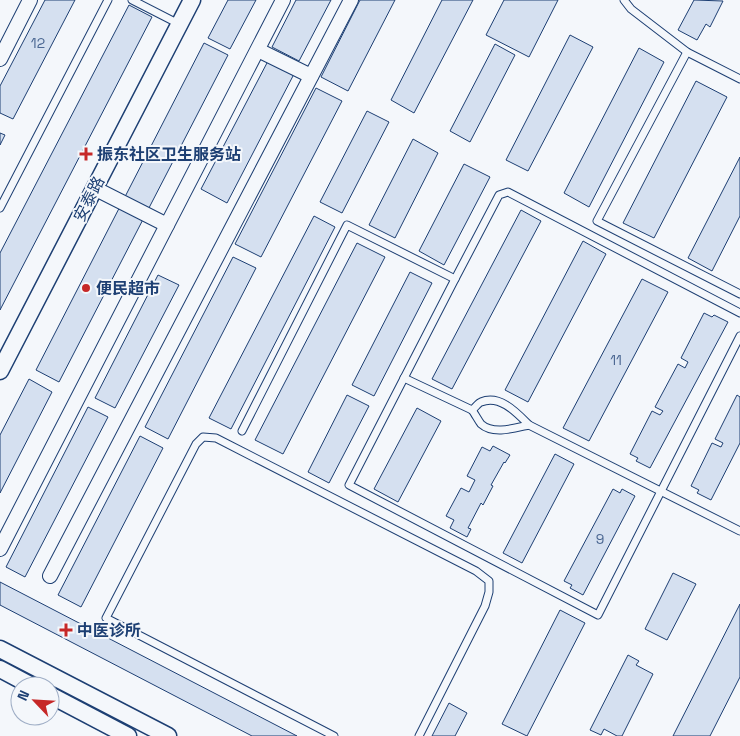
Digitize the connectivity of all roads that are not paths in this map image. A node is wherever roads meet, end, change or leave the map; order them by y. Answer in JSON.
{"nodes":[{"id":1,"x":30,"y":0,"type":"edge"},
{"id":2,"x":108,"y":0,"type":"edge"},
{"id":3,"x":132,"y":0,"type":"edge"},
{"id":4,"x":192,"y":0,"type":"edge"},
{"id":5,"x":283,"y":0,"type":"edge"},
{"id":6,"x":351,"y":0,"type":"edge"},
{"id":7,"x":624,"y":0,"type":"edge"},
{"id":8,"x":180,"y":24,"type":"junction"},
{"id":9,"x":258,"y":50,"type":"junction"},
{"id":10,"x":687,"y":52,"type":"junction"},
{"id":11,"x":0,"y":59,"type":"edge"},
{"id":12,"x":311,"y":76,"type":"junction"},
{"id":13,"x":740,"y":79,"type":"edge"},
{"id":14,"x":94,"y":188,"type":"junction"},
{"id":15,"x":0,"y":208,"type":"edge"},
{"id":16,"x":167,"y":225,"type":"junction"},
{"id":17,"x":455,"y":278,"type":"junction"},
{"id":18,"x":740,"y":294,"type":"edge"},
{"id":19,"x":740,"y":313,"type":"edge"},
{"id":20,"x":740,"y":336,"type":"edge"},
{"id":21,"x":0,"y":371,"type":"edge"},
{"id":22,"x":404,"y":378,"type":"junction"},
{"id":23,"x":472,"y":410,"type":"junction"},
{"id":24,"x":529,"y":424,"type":"junction"},
{"id":25,"x":242,"y":430,"type":"dead end"},
{"id":26,"x":661,"y":491,"type":"junction"},
{"id":27,"x":740,"y":531,"type":"edge"},
{"id":28,"x":0,"y":549,"type":"edge"},
{"id":29,"x":50,"y":576,"type":"dead end"},
{"id":30,"x":0,"y":649,"type":"edge"},
{"id":31,"x":0,"y":669,"type":"edge"},
{"id":32,"x":13,"y":676,"type":"edge"},
{"id":33,"x":60,"y":700,"type":"edge"},
{"id":34,"x":128,"y":736,"type":"edge"},
{"id":35,"x":168,"y":736,"type":"edge"},
{"id":36,"x":334,"y":736,"type":"edge"},
{"id":37,"x":419,"y":736,"type":"edge"}],
"edges":[{"from":1,"to":11,"type":"street"},
{"from":2,"to":15,"type":"lane"},
{"from":3,"to":8,"type":"lane"},
{"from":4,"to":8,"type":"street","name":"安泰路"},
{"from":5,"to":9,"type":"street"},
{"from":6,"to":12,"type":"street"},
{"from":7,"to":10,"type":"lane"},
{"from":8,"to":14,"type":"street","name":"安泰路"},
{"from":9,"to":12,"type":"street"},
{"from":9,"to":16,"type":"street"},
{"from":10,"to":13,"type":"lane"},
{"from":10,"to":18,"type":"lane"},
{"from":12,"to":29,"type":"street"},
{"from":14,"to":16,"type":"street"},
{"from":14,"to":21,"type":"street","name":"安泰路"},
{"from":16,"to":28,"type":"street"},
{"from":17,"to":19,"type":"lane"},
{"from":17,"to":22,"type":"lane"},
{"from":17,"to":25,"type":"lane"},
{"from":20,"to":26,"type":"lane"},
{"from":22,"to":23,"type":"lane"},
{"from":22,"to":26,"type":"lane"},
{"from":23,"to":24,"type":"lane"},
{"from":23,"to":24,"type":"lane"},
{"from":24,"to":26,"type":"lane"},
{"from":26,"to":27,"type":"lane"},
{"from":30,"to":35,"type":"street"},
{"from":31,"to":32,"type":"street"},
{"from":33,"to":34,"type":"street"},
{"from":36,"to":37,"type":"lane"}]}
